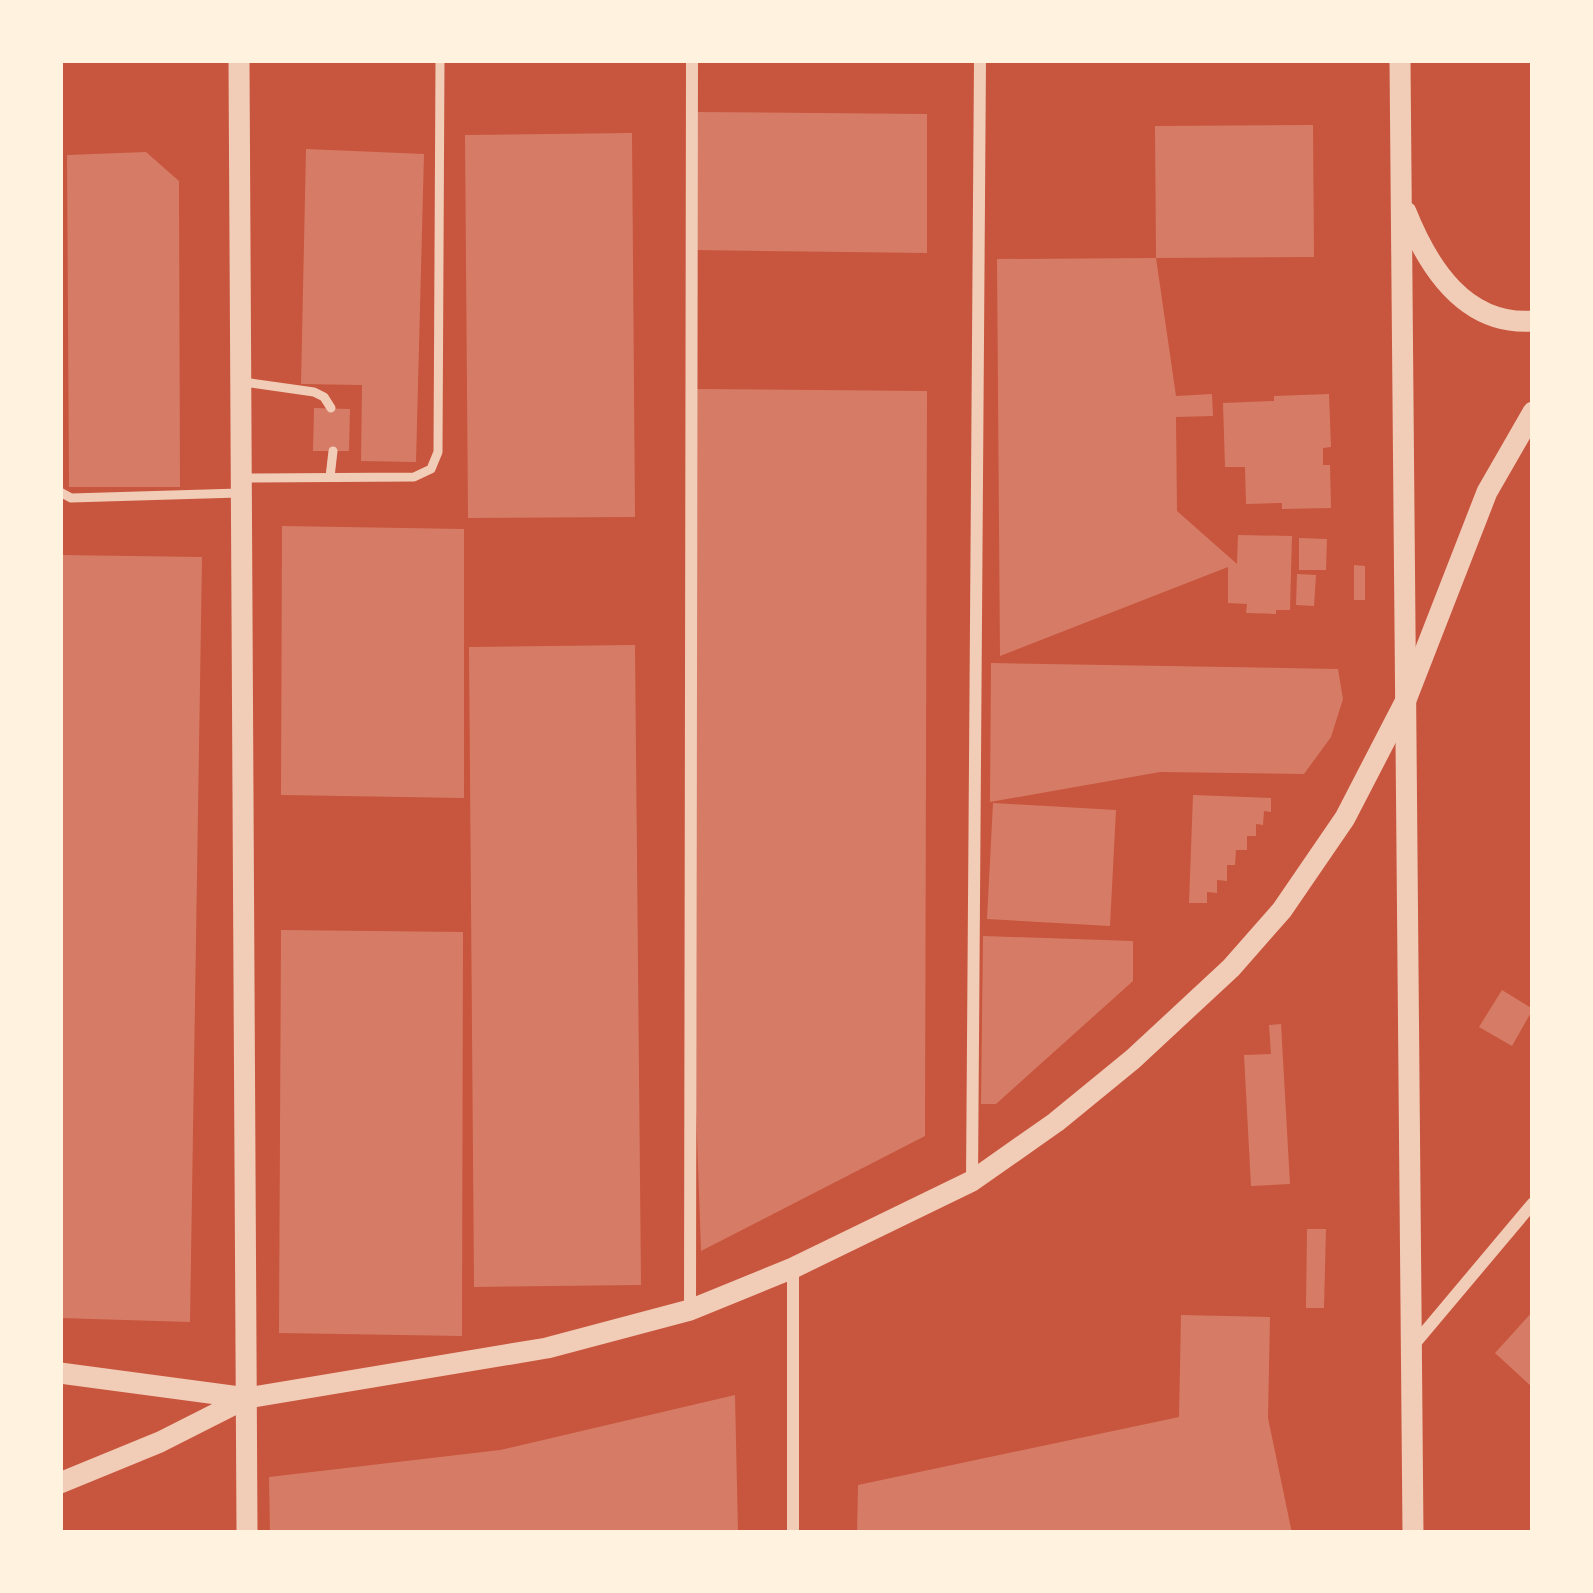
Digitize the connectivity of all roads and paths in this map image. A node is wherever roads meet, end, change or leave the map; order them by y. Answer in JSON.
{"nodes":[{"id":1,"x":239,"y":60,"type":"edge"},
{"id":2,"x":440,"y":60,"type":"edge"},
{"id":3,"x":692,"y":60,"type":"edge"},
{"id":4,"x":980,"y":60,"type":"edge"},
{"id":5,"x":1400,"y":60,"type":"edge"},
{"id":6,"x":1401,"y":200,"type":"junction"},
{"id":7,"x":1533,"y":321,"type":"edge"},
{"id":8,"x":244,"y":382,"type":"junction"},
{"id":9,"x":331,"y":408,"type":"dead end"},
{"id":10,"x":1533,"y":412,"type":"edge"},
{"id":11,"x":333,"y":451,"type":"dead end"},
{"id":12,"x":330,"y":477,"type":"junction"},
{"id":13,"x":242,"y":485,"type":"junction"},
{"id":14,"x":60,"y":492,"type":"edge"},
{"id":15,"x":1406,"y":700,"type":"junction"},
{"id":16,"x":972,"y":1181,"type":"junction"},
{"id":17,"x":1533,"y":1203,"type":"edge"},
{"id":18,"x":793,"y":1268,"type":"junction"},
{"id":19,"x":690,"y":1310,"type":"junction"},
{"id":20,"x":1411,"y":1348,"type":"junction"},
{"id":21,"x":60,"y":1373,"type":"edge"},
{"id":22,"x":247,"y":1398,"type":"junction"},
{"id":23,"x":60,"y":1483,"type":"edge"},
{"id":24,"x":247,"y":1533,"type":"edge"},
{"id":25,"x":793,"y":1533,"type":"edge"},
{"id":26,"x":1413,"y":1533,"type":"edge"}],
"edges":[{"from":1,"to":8,"type":"street"},
{"from":2,"to":12,"type":"lane"},
{"from":3,"to":19,"type":"street"},
{"from":4,"to":16,"type":"street"},
{"from":5,"to":6,"type":"street"},
{"from":6,"to":7,"type":"street"},
{"from":6,"to":15,"type":"street"},
{"from":8,"to":9,"type":"lane"},
{"from":8,"to":13,"type":"street"},
{"from":10,"to":15,"type":"street"},
{"from":11,"to":12,"type":"lane"},
{"from":12,"to":13,"type":"lane"},
{"from":13,"to":14,"type":"lane"},
{"from":13,"to":22,"type":"street"},
{"from":15,"to":16,"type":"street"},
{"from":15,"to":20,"type":"street"},
{"from":16,"to":18,"type":"street"},
{"from":17,"to":20,"type":"street"},
{"from":18,"to":19,"type":"street"},
{"from":18,"to":25,"type":"street"},
{"from":19,"to":22,"type":"street"},
{"from":20,"to":26,"type":"street"},
{"from":21,"to":22,"type":"street"},
{"from":22,"to":23,"type":"street"},
{"from":22,"to":24,"type":"street"}]}
